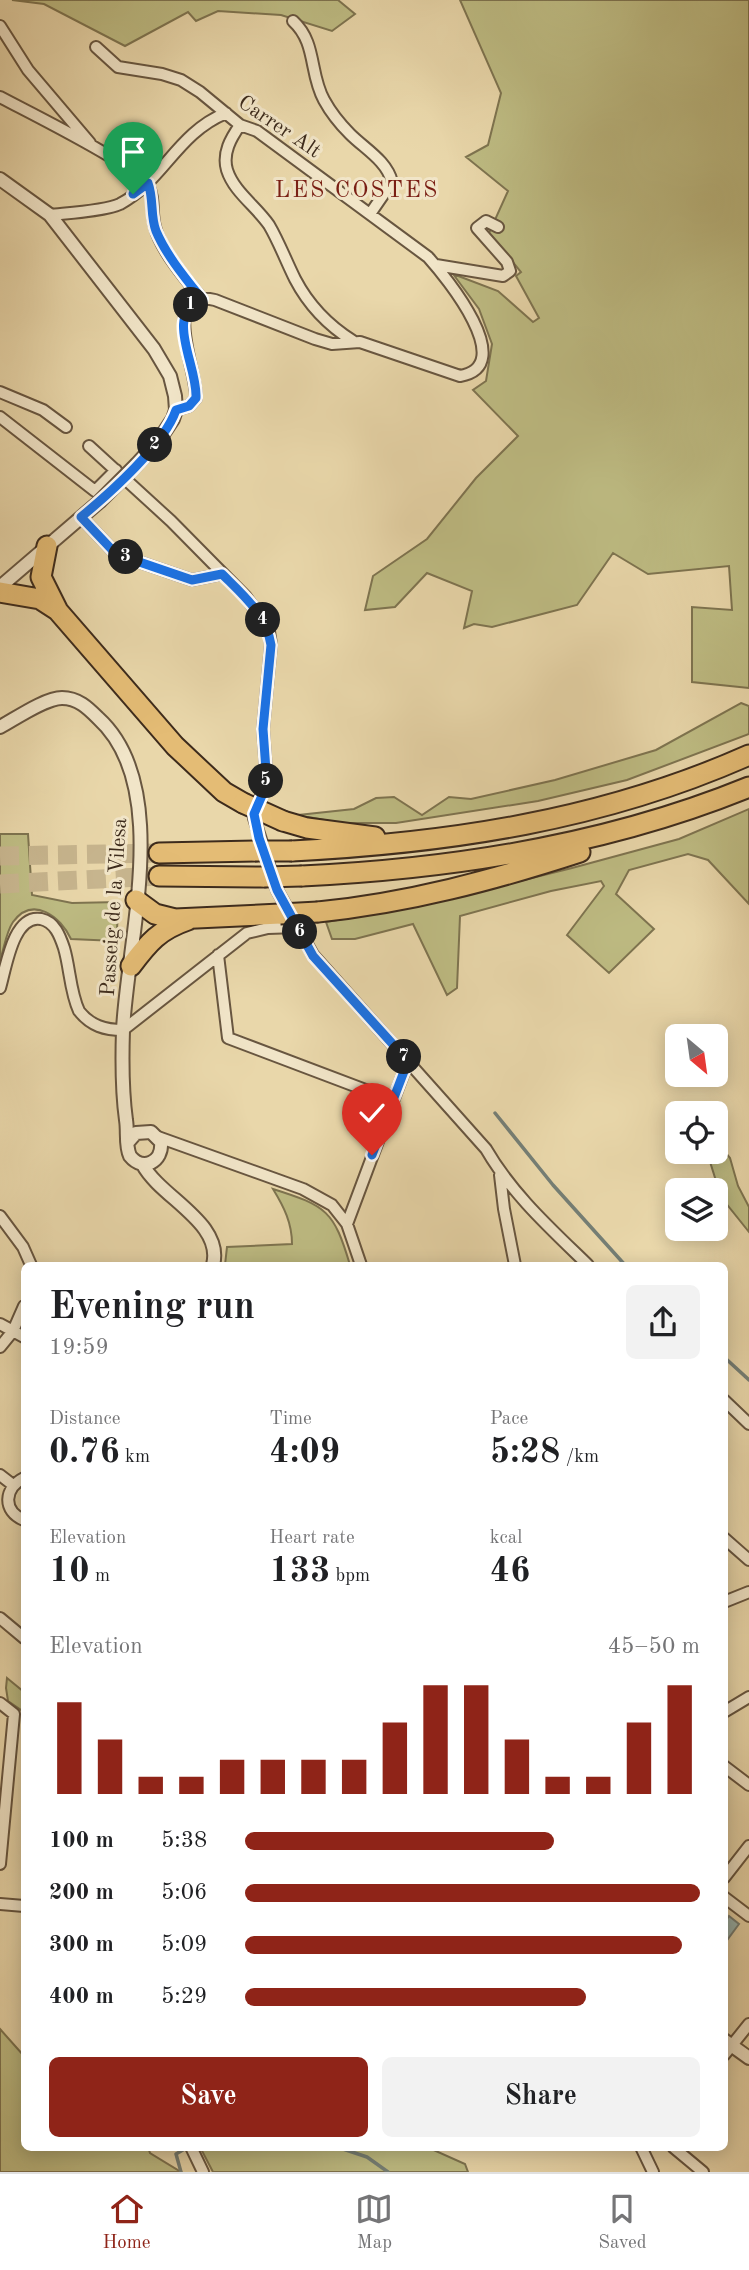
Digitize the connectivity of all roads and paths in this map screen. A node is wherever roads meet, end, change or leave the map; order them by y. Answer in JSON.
{"nodes":[{"id":1,"x":293,"y":21,"type":"dead end"},
{"id":2,"x":0,"y":26,"type":"edge"},
{"id":3,"x":96,"y":47,"type":"dead end"},
{"id":4,"x":0,"y":97,"type":"edge"},
{"id":5,"x":226,"y":113,"type":"junction"},
{"id":6,"x":240,"y":125,"type":"junction"},
{"id":7,"x":96,"y":149,"type":"junction"},
{"id":8,"x":0,"y":179,"type":"edge"},
{"id":9,"x":148,"y":183,"type":"junction"},
{"id":10,"x":370,"y":214,"type":"junction"},
{"id":11,"x":50,"y":215,"type":"junction"},
{"id":12,"x":498,"y":227,"type":"dead end"},
{"id":13,"x":436,"y":265,"type":"junction"},
{"id":14,"x":202,"y":299,"type":"junction"},
{"id":15,"x":328,"y":322,"type":"junction"},
{"id":16,"x":314,"y":340,"type":"junction"},
{"id":17,"x":353,"y":341,"type":"junction"},
{"id":18,"x":0,"y":391,"type":"edge"},
{"id":19,"x":176,"y":410,"type":"junction"},
{"id":20,"x":0,"y":417,"type":"edge"},
{"id":21,"x":66,"y":427,"type":"dead end"},
{"id":22,"x":89,"y":446,"type":"dead end"},
{"id":23,"x":116,"y":470,"type":"junction"},
{"id":24,"x":81,"y":517,"type":"junction"},
{"id":25,"x":47,"y":547,"type":"junction"},
{"id":26,"x":222,"y":574,"type":"junction"},
{"id":27,"x":0,"y":589,"type":"edge"},
{"id":28,"x":58,"y":611,"type":"junction"},
{"id":29,"x":0,"y":727,"type":"edge"},
{"id":30,"x":749,"y":755,"type":"edge"},
{"id":31,"x":749,"y":787,"type":"edge"},
{"id":32,"x":659,"y":818,"type":"junction"},
{"id":33,"x":418,"y":842,"type":"junction"},
{"id":34,"x":159,"y":853,"type":"tunnel mouth"},
{"id":35,"x":159,"y":876,"type":"tunnel mouth"},
{"id":36,"x":136,"y":900,"type":"junction"},
{"id":37,"x":193,"y":918,"type":"junction"},
{"id":38,"x":297,"y":927,"type":"junction"},
{"id":39,"x":218,"y":955,"type":"junction"},
{"id":40,"x":131,"y":966,"type":"junction"},
{"id":41,"x":0,"y":988,"type":"edge"},
{"id":42,"x":123,"y":1030,"type":"junction"},
{"id":43,"x":408,"y":1061,"type":"junction"},
{"id":44,"x":123,"y":1096,"type":"junction"},
{"id":45,"x":393,"y":1100,"type":"junction"},
{"id":46,"x":146,"y":1130,"type":"junction"},
{"id":47,"x":158,"y":1137,"type":"junction"},
{"id":48,"x":129,"y":1141,"type":"junction"},
{"id":49,"x":181,"y":1144,"type":"junction"},
{"id":50,"x":153,"y":1159,"type":"junction"},
{"id":51,"x":500,"y":1174,"type":"junction"},
{"id":52,"x":0,"y":1216,"type":"edge"},
{"id":53,"x":347,"y":1224,"type":"junction"},
{"id":54,"x":30,"y":1262,"type":"edge"},
{"id":55,"x":213,"y":1262,"type":"edge"},
{"id":56,"x":361,"y":1262,"type":"edge"},
{"id":57,"x":514,"y":1262,"type":"edge"},
{"id":58,"x":584,"y":1262,"type":"edge"},
{"id":59,"x":21,"y":1313,"type":"edge"},
{"id":60,"x":0,"y":1324,"type":"edge"},
{"id":61,"x":13,"y":1331,"type":"junction"},
{"id":62,"x":21,"y":1335,"type":"edge"},
{"id":63,"x":0,"y":1347,"type":"edge"},
{"id":64,"x":728,"y":1404,"type":"edge"},
{"id":65,"x":749,"y":1424,"type":"edge"},
{"id":66,"x":0,"y":1475,"type":"edge"},
{"id":67,"x":21,"y":1480,"type":"edge"},
{"id":68,"x":13,"y":1485,"type":"junction"},
{"id":69,"x":21,"y":1518,"type":"edge"},
{"id":70,"x":728,"y":1542,"type":"edge"},
{"id":71,"x":749,"y":1560,"type":"edge"},
{"id":72,"x":749,"y":1592,"type":"edge"},
{"id":73,"x":728,"y":1600,"type":"edge"},
{"id":74,"x":0,"y":1618,"type":"edge"},
{"id":75,"x":21,"y":1636,"type":"edge"},
{"id":76,"x":749,"y":1697,"type":"edge"},
{"id":77,"x":0,"y":1703,"type":"edge"},
{"id":78,"x":728,"y":1710,"type":"edge"},
{"id":79,"x":728,"y":1769,"type":"edge"},
{"id":80,"x":749,"y":1784,"type":"edge"},
{"id":81,"x":749,"y":1846,"type":"edge"},
{"id":82,"x":0,"y":1864,"type":"edge"},
{"id":83,"x":728,"y":1873,"type":"edge"},
{"id":84,"x":728,"y":1900,"type":"edge"},
{"id":85,"x":0,"y":1903,"type":"edge"},
{"id":86,"x":21,"y":1906,"type":"edge"},
{"id":87,"x":749,"y":1916,"type":"edge"},
{"id":88,"x":749,"y":2024,"type":"edge"},
{"id":89,"x":728,"y":2046,"type":"edge"},
{"id":90,"x":728,"y":2048,"type":"edge"},
{"id":91,"x":749,"y":2058,"type":"edge"},
{"id":92,"x":193,"y":2151,"type":"edge"},
{"id":93,"x":678,"y":2151,"type":"edge"},
{"id":94,"x":643,"y":2153,"type":"edge"},
{"id":95,"x":203,"y":2172,"type":"edge"},
{"id":96,"x":653,"y":2172,"type":"edge"},
{"id":97,"x":703,"y":2172,"type":"edge"}],
"edges":[{"from":1,"to":10,"type":"street"},
{"from":2,"to":7,"type":"street"},
{"from":3,"to":5,"type":"street","name":"Carrer Alt"},
{"from":4,"to":7,"type":"street"},
{"from":5,"to":6,"type":"street","name":"Carrer Alt"},
{"from":5,"to":9,"type":"street"},
{"from":6,"to":10,"type":"street","name":"Carrer Alt"},
{"from":6,"to":15,"type":"street"},
{"from":7,"to":9,"type":"street"},
{"from":8,"to":11,"type":"street"},
{"from":9,"to":11,"type":"street"},
{"from":9,"to":14,"type":"street"},
{"from":10,"to":13,"type":"street","name":"Carrer Alt"},
{"from":11,"to":19,"type":"street"},
{"from":12,"to":13,"type":"street"},
{"from":13,"to":17,"type":"street","name":"Carrer Alt"},
{"from":14,"to":16,"type":"street","name":"Carrer Alt"},
{"from":14,"to":19,"type":"street"},
{"from":15,"to":16,"type":"street"},
{"from":15,"to":17,"type":"street"},
{"from":16,"to":17,"type":"street","name":"Carrer Alt"},
{"from":18,"to":21,"type":"street"},
{"from":19,"to":24,"type":"street","bridge":true},
{"from":20,"to":23,"type":"street"},
{"from":22,"to":23,"type":"street"},
{"from":23,"to":26,"type":"street"},
{"from":24,"to":25,"type":"street"},
{"from":24,"to":26,"type":"street"},
{"from":25,"to":27,"type":"street"},
{"from":25,"to":28,"type":"highway"},
{"from":26,"to":38,"type":"street"},
{"from":27,"to":28,"type":"highway"},
{"from":28,"to":33,"type":"highway","bridge":true},
{"from":29,"to":36,"type":"street","name":"Passeig de la Vilesa"},
{"from":30,"to":33,"type":"highway"},
{"from":31,"to":32,"type":"highway"},
{"from":32,"to":35,"type":"highway","bridge":true},
{"from":32,"to":37,"type":"highway","bridge":true},
{"from":33,"to":34,"type":"highway","bridge":true},
{"from":36,"to":37,"type":"highway"},
{"from":36,"to":40,"type":"street","name":"Passeig de la Vilesa"},
{"from":37,"to":40,"type":"highway"},
{"from":38,"to":39,"type":"street"},
{"from":38,"to":43,"type":"street"},
{"from":39,"to":42,"type":"street"},
{"from":39,"to":45,"type":"street"},
{"from":40,"to":42,"type":"street","name":"Passeig de la Vilesa"},
{"from":41,"to":42,"type":"street"},
{"from":42,"to":44,"type":"street","name":"Passeig de la Vilesa"},
{"from":43,"to":45,"type":"street"},
{"from":43,"to":51,"type":"street"},
{"from":44,"to":46,"type":"street"},
{"from":44,"to":48,"type":"street","name":"Passeig de la Vilesa"},
{"from":45,"to":53,"type":"street"},
{"from":46,"to":47,"type":"street"},
{"from":46,"to":48,"type":"street"},
{"from":47,"to":49,"type":"street"},
{"from":47,"to":50,"type":"street"},
{"from":48,"to":50,"type":"street"},
{"from":49,"to":50,"type":"street"},
{"from":49,"to":53,"type":"street"},
{"from":50,"to":55,"type":"street"},
{"from":51,"to":57,"type":"street"},
{"from":51,"to":58,"type":"street"},
{"from":52,"to":54,"type":"street"},
{"from":53,"to":56,"type":"street"},
{"from":59,"to":61,"type":"street"},
{"from":60,"to":61,"type":"street"},
{"from":61,"to":62,"type":"street"},
{"from":61,"to":63,"type":"street"},
{"from":64,"to":65,"type":"street"},
{"from":66,"to":68,"type":"street"},
{"from":67,"to":68,"type":"street"},
{"from":68,"to":69,"type":"street"},
{"from":70,"to":71,"type":"street"},
{"from":72,"to":73,"type":"street"},
{"from":74,"to":75,"type":"street"},
{"from":76,"to":78,"type":"street"},
{"from":77,"to":82,"type":"street"},
{"from":79,"to":80,"type":"street"},
{"from":81,"to":83,"type":"street"},
{"from":84,"to":87,"type":"street"},
{"from":85,"to":86,"type":"street"},
{"from":88,"to":89,"type":"street"},
{"from":90,"to":91,"type":"street"},
{"from":92,"to":95,"type":"street"},
{"from":93,"to":97,"type":"street"},
{"from":94,"to":96,"type":"street"}]}
